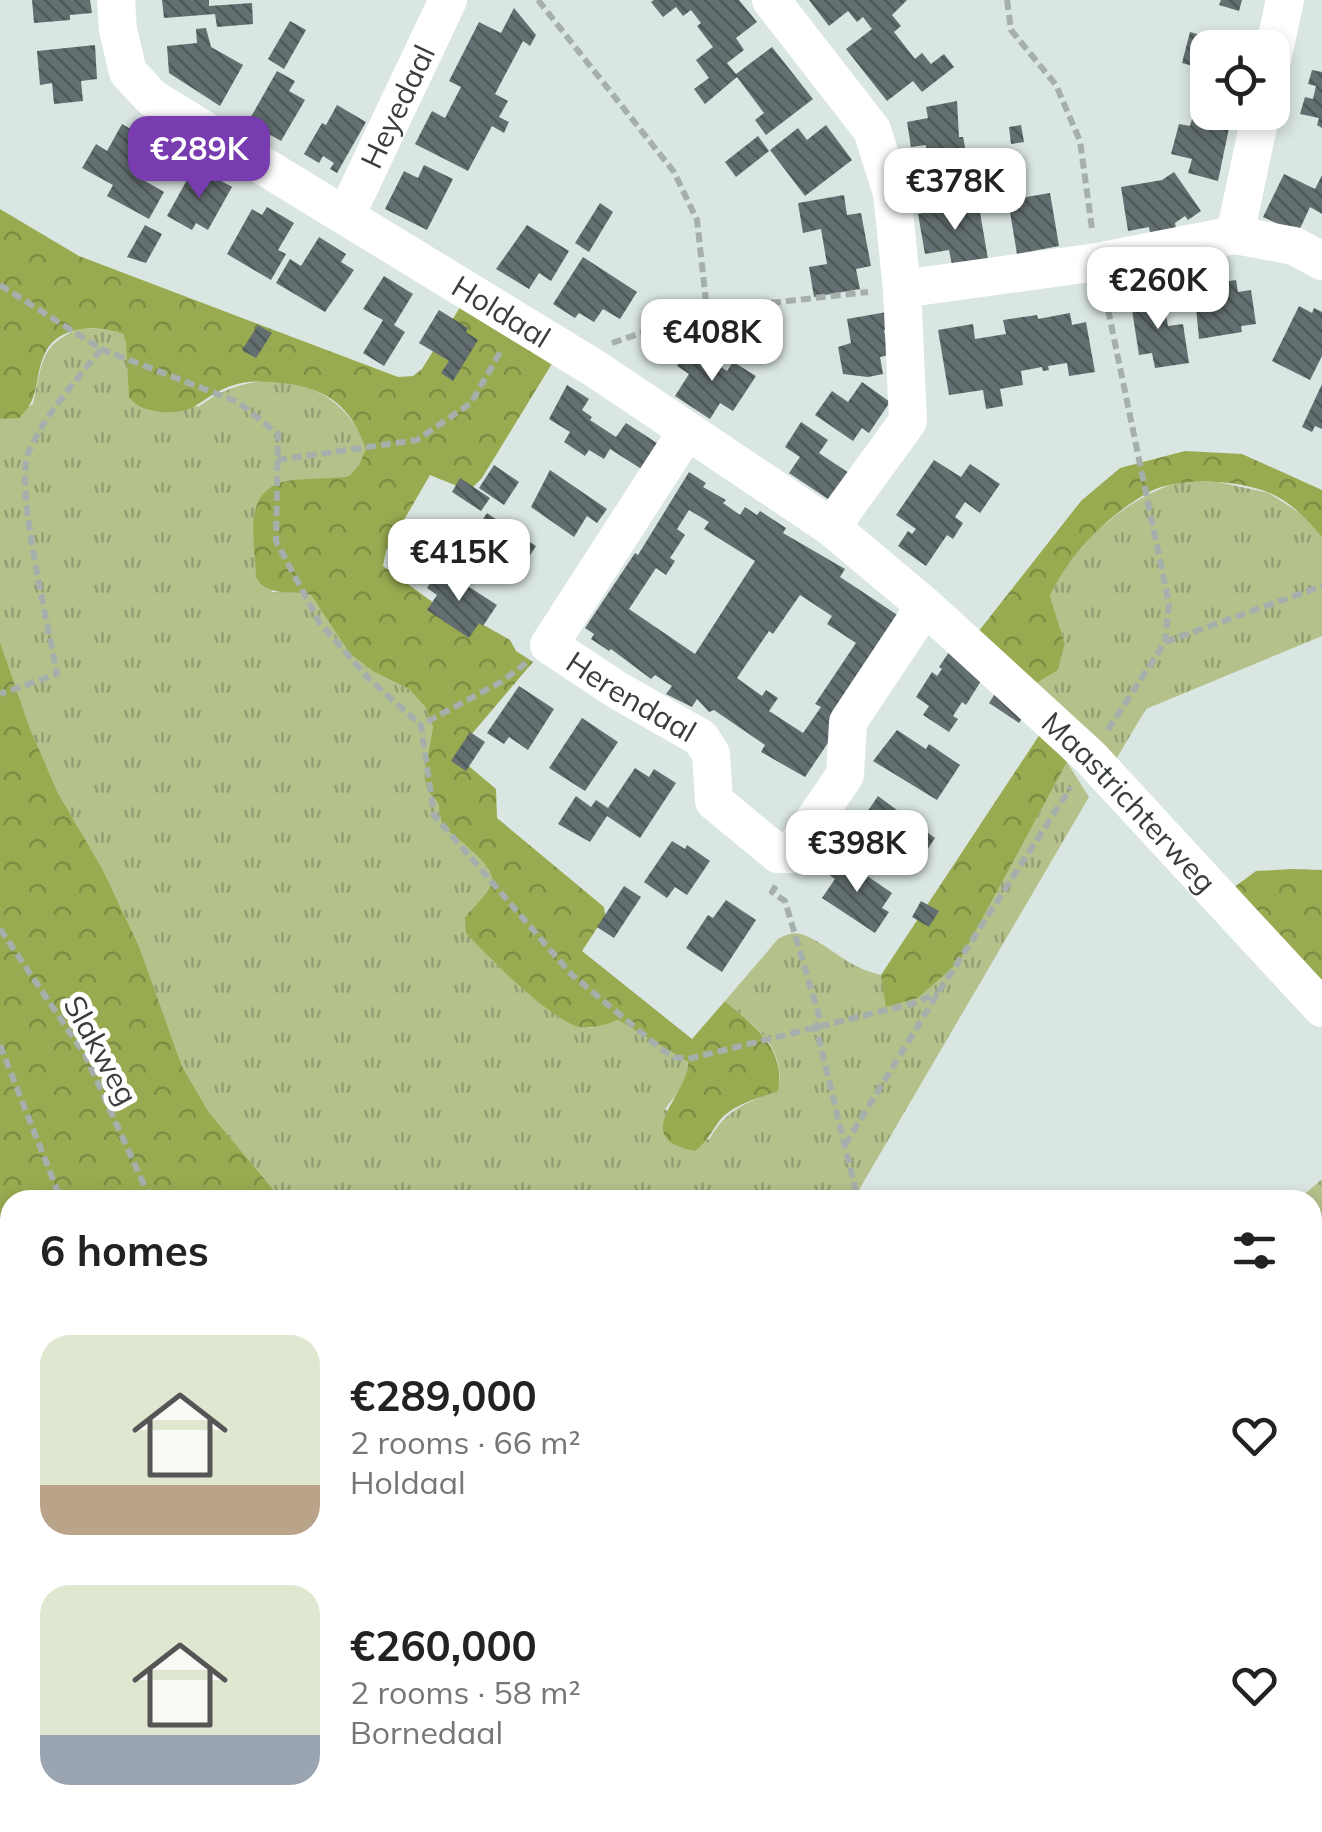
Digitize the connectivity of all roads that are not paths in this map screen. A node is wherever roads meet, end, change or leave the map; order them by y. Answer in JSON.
{"nodes":[{"id":1,"x":116,"y":0,"type":"edge"},
{"id":2,"x":448,"y":0,"type":"edge"},
{"id":3,"x":771,"y":0,"type":"edge"},
{"id":4,"x":1285,"y":0,"type":"edge"},
{"id":5,"x":1278,"y":30,"type":"edge"},
{"id":6,"x":1257,"y":130,"type":"edge"},
{"id":7,"x":346,"y":214,"type":"junction"},
{"id":8,"x":1235,"y":235,"type":"junction"},
{"id":9,"x":1322,"y":261,"type":"edge"},
{"id":10,"x":902,"y":288,"type":"junction"},
{"id":11,"x":687,"y":431,"type":"junction"},
{"id":12,"x":831,"y":526,"type":"junction"},
{"id":13,"x":925,"y":606,"type":"junction"},
{"id":14,"x":1322,"y":1008,"type":"edge"}],
"edges":[{"from":1,"to":7,"type":"street","name":"Holdaal"},
{"from":2,"to":7,"type":"street","name":"Heyedaal"},
{"from":3,"to":10,"type":"street"},
{"from":4,"to":5,"type":"street"},
{"from":6,"to":8,"type":"street"},
{"from":7,"to":11,"type":"street","name":"Holdaal"},
{"from":8,"to":9,"type":"street"},
{"from":8,"to":10,"type":"street"},
{"from":10,"to":12,"type":"street"},
{"from":11,"to":12,"type":"street","name":"Holdaal"},
{"from":11,"to":13,"type":"street","name":"Herendaal"},
{"from":12,"to":13,"type":"street","name":"Holdaal"},
{"from":13,"to":14,"type":"street","name":"Maastrichterweg"}]}
